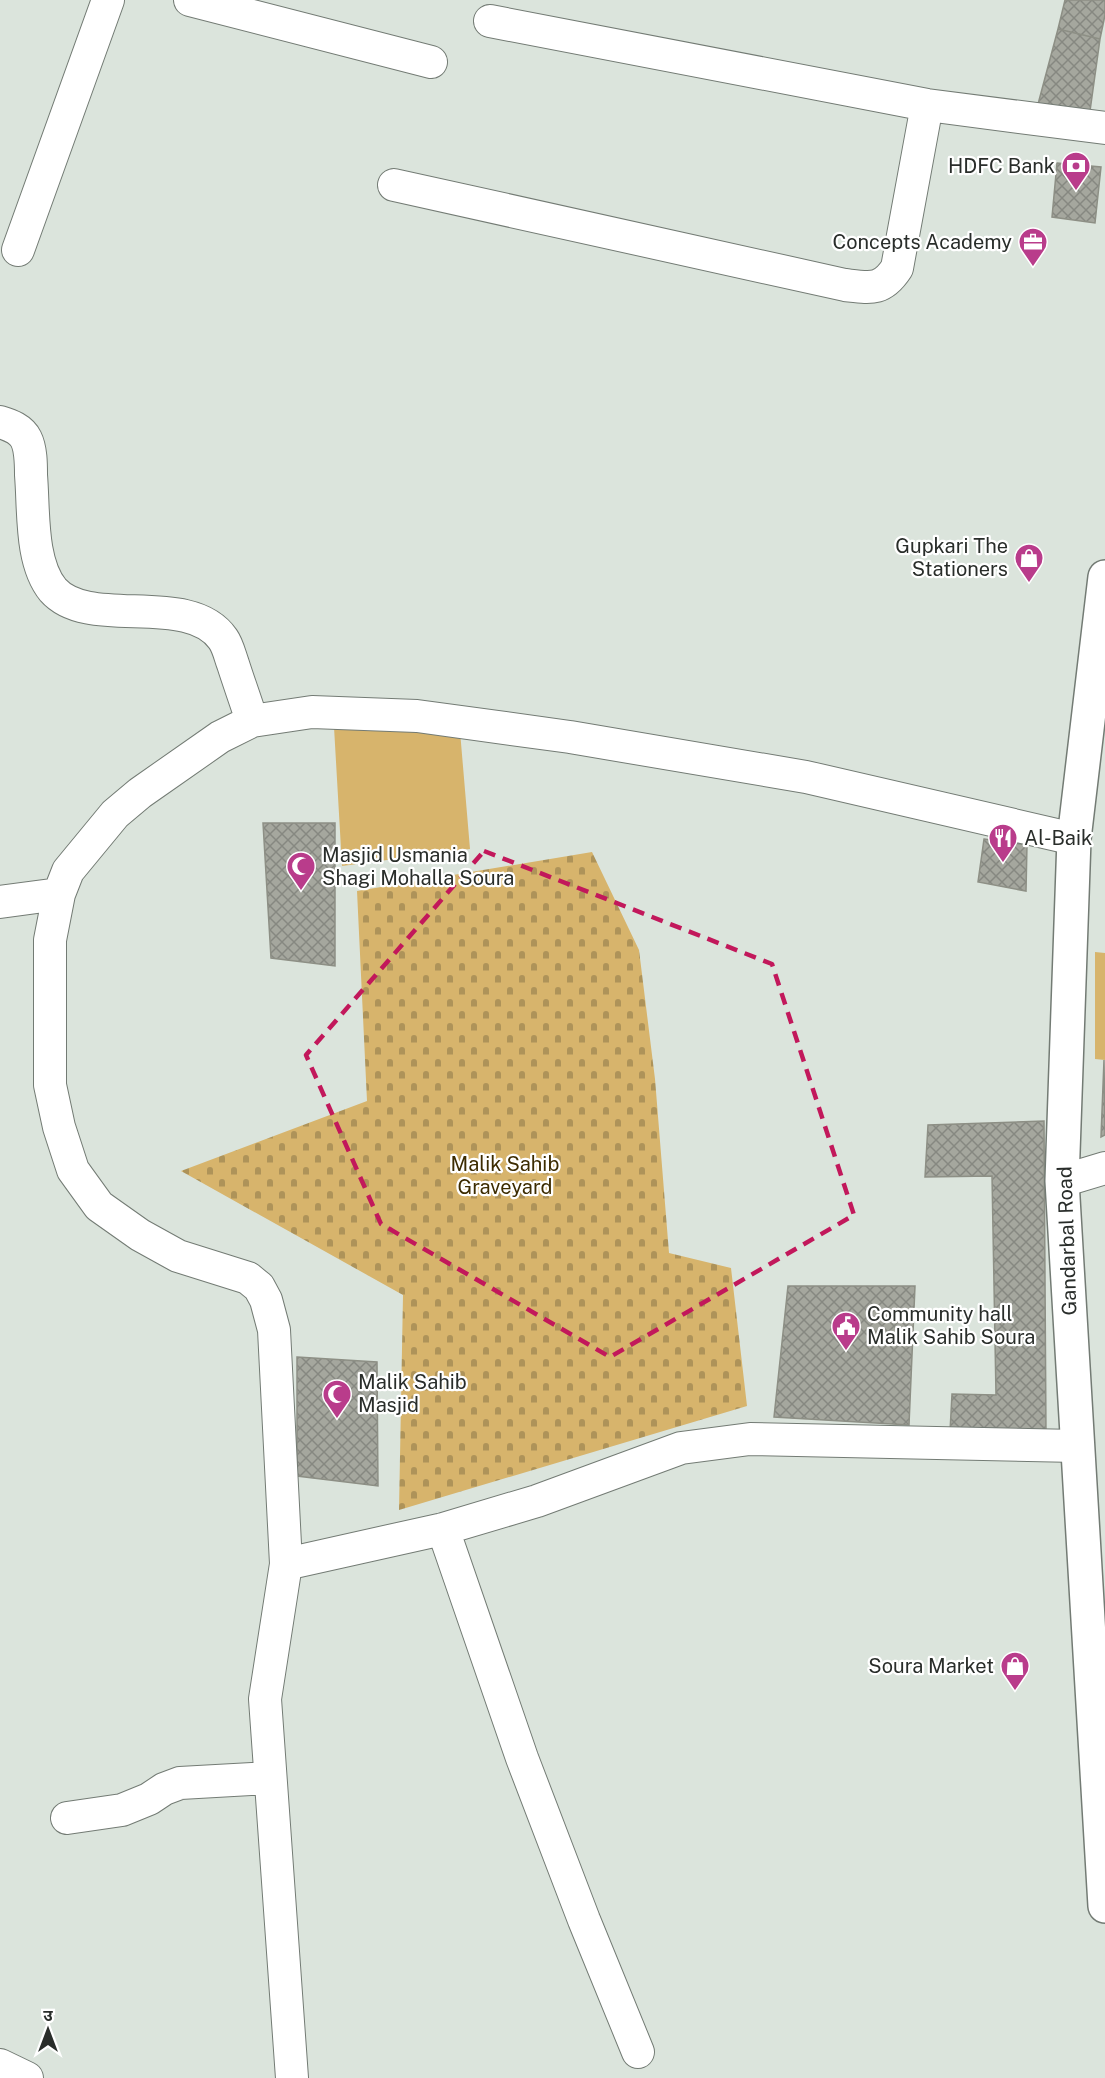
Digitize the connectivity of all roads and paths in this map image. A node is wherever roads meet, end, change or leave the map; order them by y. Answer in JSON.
{"nodes":[{"id":1,"x":108,"y":0,"type":"edge"},
{"id":2,"x":190,"y":0,"type":"edge"},
{"id":3,"x":490,"y":21,"type":"dead end"},
{"id":4,"x":431,"y":62,"type":"dead end"},
{"id":5,"x":927,"y":105,"type":"junction"},
{"id":6,"x":1105,"y":128,"type":"edge"},
{"id":7,"x":394,"y":185,"type":"dead end"},
{"id":8,"x":18,"y":250,"type":"dead end"},
{"id":9,"x":0,"y":422,"type":"edge"},
{"id":10,"x":1105,"y":577,"type":"edge"},
{"id":11,"x":252,"y":721,"type":"junction"},
{"id":12,"x":1074,"y":839,"type":"junction"},
{"id":13,"x":59,"y":894,"type":"junction"},
{"id":14,"x":0,"y":902,"type":"edge"},
{"id":15,"x":1105,"y":1168,"type":"edge"},
{"id":16,"x":1062,"y":1181,"type":"junction"},
{"id":17,"x":1077,"y":1446,"type":"junction"},
{"id":18,"x":443,"y":1529,"type":"junction"},
{"id":19,"x":286,"y":1564,"type":"junction"},
{"id":20,"x":270,"y":1778,"type":"junction"},
{"id":21,"x":67,"y":1818,"type":"dead end"},
{"id":22,"x":1105,"y":1906,"type":"edge"},
{"id":23,"x":638,"y":2052,"type":"dead end"},
{"id":24,"x":0,"y":2065,"type":"edge"},
{"id":25,"x":27,"y":2078,"type":"edge"},
{"id":26,"x":292,"y":2078,"type":"edge"}],
"edges":[{"from":1,"to":8,"type":"street"},
{"from":2,"to":4,"type":"street"},
{"from":3,"to":5,"type":"street"},
{"from":5,"to":6,"type":"street"},
{"from":5,"to":7,"type":"street"},
{"from":9,"to":11,"type":"street"},
{"from":10,"to":12,"type":"main road","name":"Gandarbal Road"},
{"from":11,"to":12,"type":"street"},
{"from":11,"to":13,"type":"street"},
{"from":12,"to":16,"type":"main road","name":"Gandarbal Road"},
{"from":13,"to":14,"type":"street"},
{"from":13,"to":19,"type":"street"},
{"from":15,"to":16,"type":"street"},
{"from":16,"to":17,"type":"main road","name":"Gandarbal Road"},
{"from":17,"to":18,"type":"street"},
{"from":17,"to":22,"type":"main road","name":"Gandarbal Road"},
{"from":18,"to":19,"type":"street"},
{"from":18,"to":23,"type":"street"},
{"from":19,"to":20,"type":"street"},
{"from":20,"to":21,"type":"street"},
{"from":20,"to":26,"type":"street"},
{"from":24,"to":25,"type":"street"}]}
